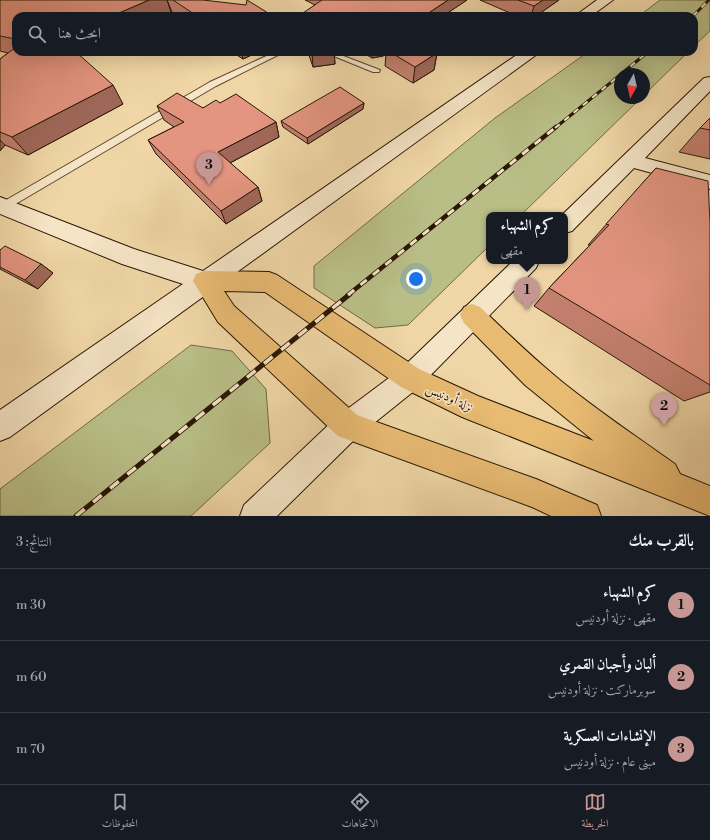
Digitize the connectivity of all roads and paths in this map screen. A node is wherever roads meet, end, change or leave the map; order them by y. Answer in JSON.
{"nodes":[{"id":1,"x":606,"y":0,"type":"edge"},
{"id":2,"x":588,"y":12,"type":"edge"},
{"id":3,"x":272,"y":56,"type":"edge"},
{"id":4,"x":338,"y":56,"type":"edge"},
{"id":5,"x":525,"y":56,"type":"edge"},
{"id":6,"x":376,"y":70,"type":"dead end"},
{"id":7,"x":710,"y":82,"type":"edge"},
{"id":8,"x":632,"y":161,"type":"junction"},
{"id":9,"x":710,"y":182,"type":"edge"},
{"id":10,"x":2,"y":205,"type":"edge"},
{"id":11,"x":568,"y":222,"type":"edge"},
{"id":12,"x":525,"y":264,"type":"edge"},
{"id":13,"x":204,"y":281,"type":"junction"},
{"id":14,"x":472,"y":315,"type":"junction"},
{"id":15,"x":410,"y":378,"type":"junction"},
{"id":16,"x":348,"y":426,"type":"junction"},
{"id":17,"x":0,"y":427,"type":"edge"},
{"id":18,"x":703,"y":498,"type":"edge"},
{"id":19,"x":255,"y":516,"type":"edge"},
{"id":20,"x":586,"y":516,"type":"edge"}],
"edges":[{"from":1,"to":2,"type":"main road"},
{"from":3,"to":10,"type":"lane"},
{"from":4,"to":6,"type":"lane"},
{"from":5,"to":13,"type":"main road"},
{"from":7,"to":8,"type":"main road"},
{"from":8,"to":9,"type":"main road"},
{"from":8,"to":11,"type":"main road"},
{"from":10,"to":13,"type":"main road"},
{"from":12,"to":14,"type":"main road"},
{"from":13,"to":15,"type":"main road","name":"نزلة أودنيس"},
{"from":13,"to":16,"type":"main road"},
{"from":13,"to":17,"type":"main road"},
{"from":14,"to":15,"type":"main road"},
{"from":14,"to":18,"type":"main road"},
{"from":15,"to":16,"type":"main road"},
{"from":15,"to":18,"type":"main road","name":"نزلة أودنيس"},
{"from":16,"to":19,"type":"main road"},
{"from":16,"to":20,"type":"main road"}]}
